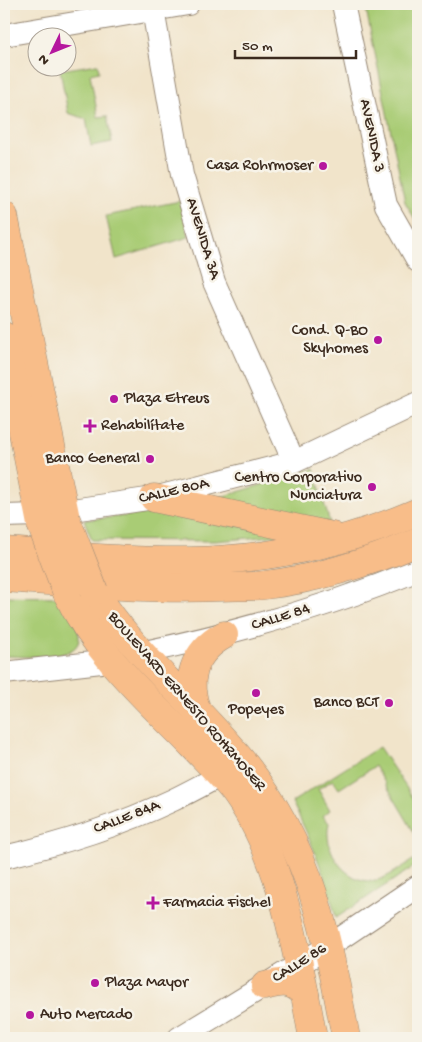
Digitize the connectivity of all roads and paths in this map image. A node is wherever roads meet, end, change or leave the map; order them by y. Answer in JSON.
{"nodes":[{"id":1,"x":188,"y":4,"type":"edge"},
{"id":2,"x":343,"y":4,"type":"edge"},
{"id":3,"x":152,"y":7,"type":"edge"},
{"id":4,"x":4,"y":34,"type":"edge"},
{"id":5,"x":4,"y":216,"type":"edge"},
{"id":6,"x":418,"y":261,"type":"edge"},
{"id":7,"x":4,"y":336,"type":"edge"},
{"id":8,"x":418,"y":403,"type":"edge"},
{"id":9,"x":294,"y":462,"type":"junction"},
{"id":10,"x":154,"y":498,"type":"junction"},
{"id":11,"x":418,"y":512,"type":"edge"},
{"id":12,"x":4,"y":516,"type":"edge"},
{"id":13,"x":52,"y":518,"type":"junction"},
{"id":14,"x":346,"y":539,"type":"junction"},
{"id":15,"x":418,"y":542,"type":"edge"},
{"id":16,"x":4,"y":551,"type":"edge"},
{"id":17,"x":418,"y":570,"type":"edge"},
{"id":18,"x":4,"y":578,"type":"edge"},
{"id":19,"x":77,"y":594,"type":"junction"},
{"id":20,"x":224,"y":635,"type":"junction"},
{"id":21,"x":140,"y":653,"type":"junction"},
{"id":22,"x":110,"y":661,"type":"junction"},
{"id":23,"x":4,"y":673,"type":"edge"},
{"id":24,"x":198,"y":713,"type":"junction"},
{"id":25,"x":233,"y":770,"type":"junction"},
{"id":26,"x":4,"y":857,"type":"edge"},
{"id":27,"x":418,"y":886,"type":"edge"},
{"id":28,"x":329,"y":946,"type":"junction"},
{"id":29,"x":299,"y":964,"type":"junction"},
{"id":30,"x":265,"y":986,"type":"junction"},
{"id":31,"x":304,"y":994,"type":"junction"},
{"id":32,"x":179,"y":1038,"type":"edge"},
{"id":33,"x":313,"y":1038,"type":"edge"},
{"id":34,"x":346,"y":1038,"type":"edge"}],
"edges":[{"from":1,"to":3,"type":"street"},
{"from":2,"to":6,"type":"street","name":"AVENIDA 3"},
{"from":3,"to":4,"type":"street"},
{"from":3,"to":9,"type":"street","name":"AVENIDA 3A"},
{"from":5,"to":13,"type":"main road","name":"BOULEVARD ERNESTO ROHRMOSER"},
{"from":7,"to":13,"type":"main road","name":"BOULEVARD ERNESTO ROHRMOSER"},
{"from":8,"to":9,"type":"street","name":"CALLE 80A"},
{"from":9,"to":10,"type":"street","name":"CALLE 80A"},
{"from":10,"to":13,"type":"street","name":"CALLE 80A"},
{"from":10,"to":14,"type":"main road"},
{"from":11,"to":14,"type":"main road"},
{"from":12,"to":13,"type":"street","name":"CALLE 80A"},
{"from":13,"to":19,"type":"main road","name":"BOULEVARD ERNESTO ROHRMOSER","bridge":true},
{"from":14,"to":16,"type":"main road"},
{"from":15,"to":18,"type":"main road"},
{"from":17,"to":20,"type":"street","name":"CALLE 84"},
{"from":19,"to":21,"type":"main road","name":"BOULEVARD ERNESTO ROHRMOSER"},
{"from":19,"to":22,"type":"main road","name":"BOULEVARD ERNESTO ROHRMOSER"},
{"from":20,"to":21,"type":"street","name":"CALLE 84"},
{"from":20,"to":24,"type":"main road"},
{"from":21,"to":24,"type":"main road","name":"BOULEVARD ERNESTO ROHRMOSER"},
{"from":22,"to":23,"type":"street"},
{"from":22,"to":25,"type":"main road","name":"BOULEVARD ERNESTO ROHRMOSER"},
{"from":24,"to":25,"type":"main road","name":"BOULEVARD ERNESTO ROHRMOSER"},
{"from":25,"to":26,"type":"street","name":"CALLE 84A"},
{"from":25,"to":28,"type":"main road","name":"BOULEVARD ERNESTO ROHRMOSER"},
{"from":25,"to":29,"type":"main road","name":"BOULEVARD ERNESTO ROHRMOSER"},
{"from":27,"to":28,"type":"street","name":"CALLE 86"},
{"from":28,"to":29,"type":"street","name":"CALLE 86"},
{"from":28,"to":34,"type":"main road","name":"BOULEVARD ERNESTO ROHRMOSER"},
{"from":29,"to":30,"type":"street","name":"CALLE 86"},
{"from":29,"to":31,"type":"main road","name":"BOULEVARD ERNESTO ROHRMOSER"},
{"from":30,"to":31,"type":"main road"},
{"from":30,"to":32,"type":"street","name":"CALLE 86"},
{"from":31,"to":33,"type":"main road","name":"BOULEVARD ERNESTO ROHRMOSER"}]}
